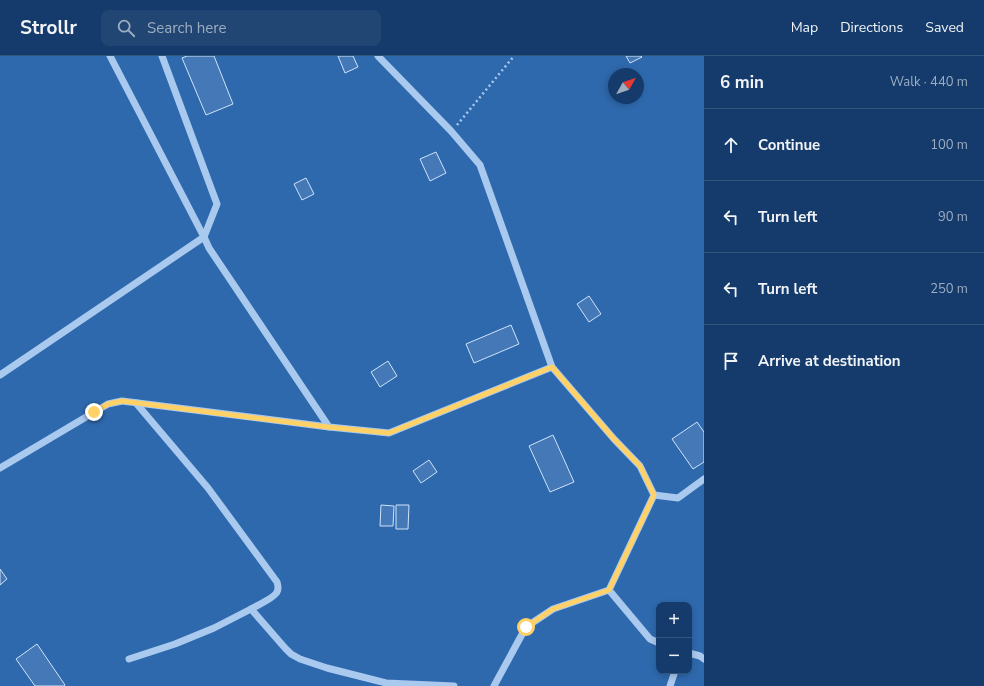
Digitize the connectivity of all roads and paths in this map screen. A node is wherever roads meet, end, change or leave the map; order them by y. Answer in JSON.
{"nodes":[{"id":1,"x":110,"y":56,"type":"edge"},
{"id":2,"x":162,"y":56,"type":"edge"},
{"id":3,"x":378,"y":56,"type":"edge"},
{"id":4,"x":514,"y":56,"type":"edge"},
{"id":5,"x":452,"y":131,"type":"junction"},
{"id":6,"x":204,"y":237,"type":"junction"},
{"id":7,"x":552,"y":367,"type":"junction"},
{"id":8,"x":0,"y":375,"type":"edge"},
{"id":9,"x":136,"y":403,"type":"junction"},
{"id":10,"x":328,"y":427,"type":"junction"},
{"id":11,"x":0,"y":468,"type":"edge"},
{"id":12,"x":704,"y":479,"type":"edge"},
{"id":13,"x":654,"y":495,"type":"junction"},
{"id":14,"x":609,"y":590,"type":"junction"},
{"id":15,"x":251,"y":609,"type":"junction"},
{"id":16,"x":656,"y":642,"type":"edge"},
{"id":17,"x":692,"y":654,"type":"edge"},
{"id":18,"x":704,"y":659,"type":"edge"},
{"id":19,"x":129,"y":660,"type":"dead end"},
{"id":20,"x":674,"y":674,"type":"edge"},
{"id":21,"x":454,"y":686,"type":"edge"},
{"id":22,"x":494,"y":686,"type":"edge"},
{"id":23,"x":670,"y":686,"type":"edge"}],
"edges":[{"from":1,"to":6,"type":"lane"},
{"from":2,"to":6,"type":"lane"},
{"from":3,"to":5,"type":"lane"},
{"from":4,"to":5,"type":"path"},
{"from":5,"to":7,"type":"lane"},
{"from":6,"to":8,"type":"lane"},
{"from":6,"to":10,"type":"lane"},
{"from":7,"to":10,"type":"lane"},
{"from":7,"to":13,"type":"lane"},
{"from":9,"to":10,"type":"lane"},
{"from":9,"to":11,"type":"lane"},
{"from":9,"to":15,"type":"lane"},
{"from":12,"to":13,"type":"lane"},
{"from":13,"to":14,"type":"lane"},
{"from":14,"to":16,"type":"lane"},
{"from":14,"to":22,"type":"lane"},
{"from":15,"to":19,"type":"lane"},
{"from":15,"to":21,"type":"lane"},
{"from":17,"to":18,"type":"lane"},
{"from":20,"to":23,"type":"lane"}]}
